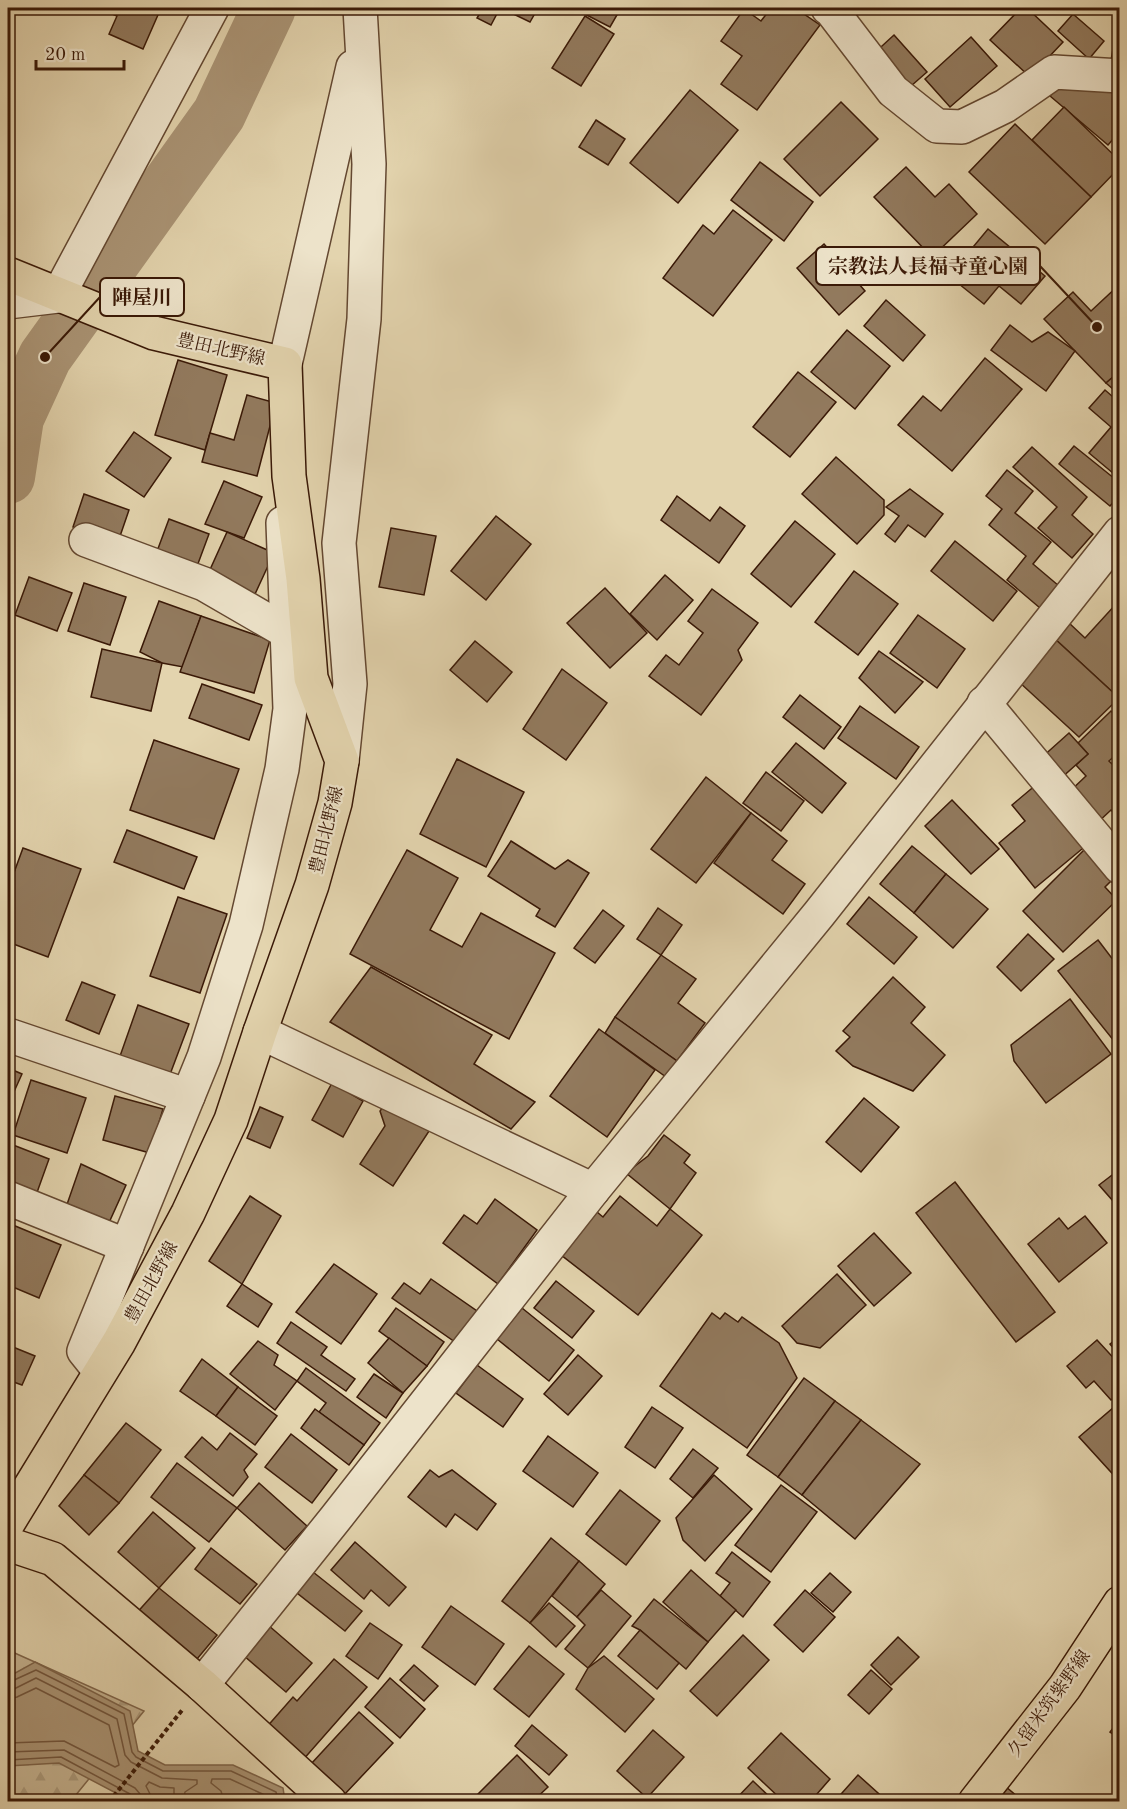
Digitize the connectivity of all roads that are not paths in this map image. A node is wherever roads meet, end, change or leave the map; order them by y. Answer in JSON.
{"nodes":[{"id":1,"x":212,"y":8,"type":"edge"},
{"id":2,"x":828,"y":8,"type":"edge"},
{"id":3,"x":361,"y":18,"type":"edge"},
{"id":4,"x":1119,"y":76,"type":"edge"},
{"id":5,"x":8,"y":274,"type":"edge"},
{"id":6,"x":58,"y":296,"type":"junction"},
{"id":7,"x":8,"y":302,"type":"edge"},
{"id":8,"x":285,"y":364,"type":"junction"},
{"id":9,"x":292,"y":496,"type":"junction"},
{"id":10,"x":1119,"y":532,"type":"edge"},
{"id":11,"x":86,"y":540,"type":"dead end"},
{"id":12,"x":287,"y":633,"type":"junction"},
{"id":13,"x":984,"y":703,"type":"junction"},
{"id":14,"x":342,"y":761,"type":"junction"},
{"id":15,"x":1119,"y":867,"type":"edge"},
{"id":16,"x":260,"y":1032,"type":"junction"},
{"id":17,"x":8,"y":1035,"type":"edge"},
{"id":18,"x":188,"y":1096,"type":"junction"},
{"id":19,"x":593,"y":1190,"type":"junction"},
{"id":20,"x":8,"y":1198,"type":"edge"},
{"id":21,"x":127,"y":1246,"type":"junction"},
{"id":22,"x":100,"y":1371,"type":"junction"},
{"id":23,"x":8,"y":1523,"type":"edge"},
{"id":24,"x":8,"y":1544,"type":"edge"},
{"id":25,"x":1119,"y":1602,"type":"edge"},
{"id":26,"x":202,"y":1685,"type":"junction"},
{"id":27,"x":330,"y":1802,"type":"edge"},
{"id":28,"x":975,"y":1802,"type":"edge"}],
"edges":[{"from":1,"to":6,"type":"street"},
{"from":2,"to":4,"type":"street"},
{"from":3,"to":8,"type":"street"},
{"from":3,"to":14,"type":"street"},
{"from":5,"to":6,"type":"main road","name":"豊田北野線"},
{"from":6,"to":7,"type":"street"},
{"from":6,"to":8,"type":"main road","name":"豊田北野線"},
{"from":8,"to":9,"type":"main road","name":"豊田北野線"},
{"from":9,"to":12,"type":"street"},
{"from":9,"to":14,"type":"main road","name":"豊田北野線"},
{"from":10,"to":13,"type":"street"},
{"from":11,"to":12,"type":"street"},
{"from":12,"to":18,"type":"street"},
{"from":13,"to":15,"type":"street"},
{"from":13,"to":19,"type":"street"},
{"from":14,"to":16,"type":"main road","name":"豊田北野線"},
{"from":16,"to":19,"type":"street"},
{"from":16,"to":22,"type":"main road","name":"豊田北野線"},
{"from":17,"to":18,"type":"street"},
{"from":18,"to":21,"type":"street"},
{"from":19,"to":26,"type":"street"},
{"from":20,"to":21,"type":"street"},
{"from":21,"to":22,"type":"street"},
{"from":22,"to":23,"type":"main road","name":"豊田北野線"},
{"from":24,"to":26,"type":"main road"},
{"from":25,"to":28,"type":"main road","name":"久留米筑紫野線"},
{"from":26,"to":27,"type":"main road"}]}
